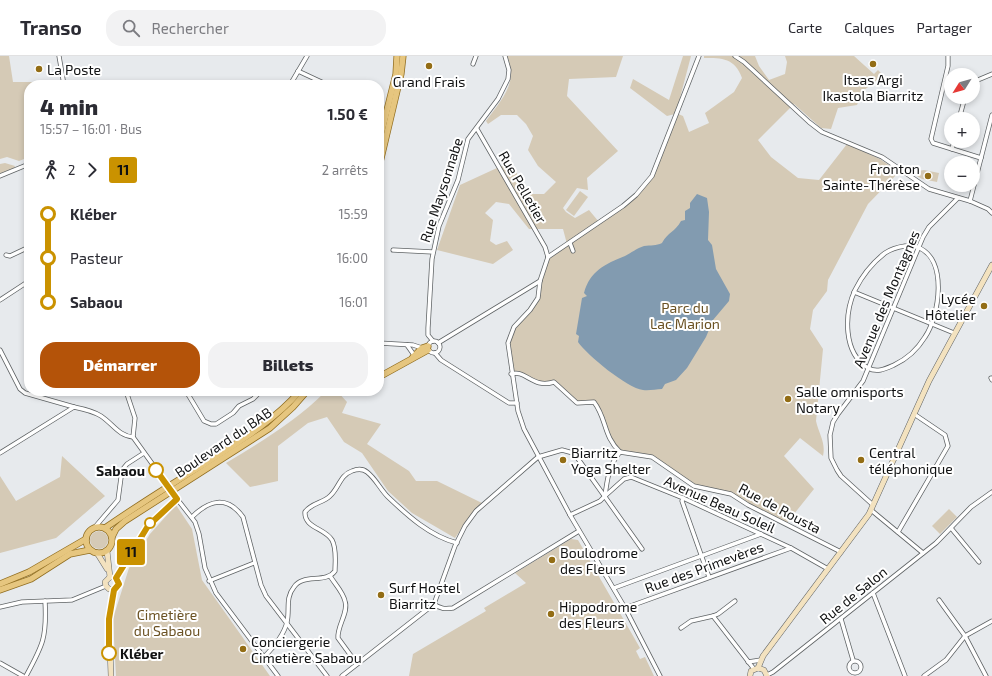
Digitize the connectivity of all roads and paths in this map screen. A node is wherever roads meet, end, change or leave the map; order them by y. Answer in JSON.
{"nodes":[{"id":1,"x":59,"y":56,"type":"edge"},
{"id":2,"x":308,"y":56,"type":"edge"},
{"id":3,"x":397,"y":56,"type":"edge"},
{"id":4,"x":403,"y":56,"type":"edge"},
{"id":5,"x":476,"y":56,"type":"edge"},
{"id":6,"x":505,"y":56,"type":"edge"},
{"id":7,"x":699,"y":56,"type":"edge"},
{"id":8,"x":735,"y":56,"type":"edge"},
{"id":9,"x":948,"y":56,"type":"edge"},
{"id":10,"x":473,"y":64,"type":"dead end"},
{"id":11,"x":298,"y":71,"type":"junction"},
{"id":12,"x":992,"y":74,"type":"edge"},
{"id":13,"x":980,"y":79,"type":"edge"},
{"id":14,"x":63,"y":80,"type":"edge"},
{"id":15,"x":293,"y":80,"type":"edge"},
{"id":16,"x":317,"y":80,"type":"edge"},
{"id":17,"x":992,"y":114,"type":"edge"},
{"id":18,"x":384,"y":122,"type":"edge"},
{"id":19,"x":476,"y":128,"type":"junction"},
{"id":20,"x":384,"y":147,"type":"edge"},
{"id":21,"x":952,"y":149,"type":"joint"},
{"id":22,"x":981,"y":158,"type":"junction"},
{"id":23,"x":24,"y":166,"type":"edge"},
{"id":24,"x":0,"y":176,"type":"edge"},
{"id":25,"x":958,"y":198,"type":"junction"},
{"id":26,"x":970,"y":201,"type":"junction"},
{"id":27,"x":992,"y":213,"type":"edge"},
{"id":28,"x":570,"y":243,"type":"junction"},
{"id":29,"x":917,"y":247,"type":"junction"},
{"id":30,"x":24,"y":249,"type":"edge"},
{"id":31,"x":393,"y":250,"type":"dead end"},
{"id":32,"x":573,"y":251,"type":"dead end"},
{"id":33,"x":433,"y":252,"type":"junction"},
{"id":34,"x":6,"y":255,"type":"dead end"},
{"id":35,"x":548,"y":256,"type":"junction"},
{"id":36,"x":992,"y":265,"type":"edge"},
{"id":37,"x":540,"y":281,"type":"junction"},
{"id":38,"x":24,"y":284,"type":"edge"},
{"id":39,"x":854,"y":292,"type":"junction"},
{"id":40,"x":0,"y":300,"type":"edge"},
{"id":41,"x":892,"y":309,"type":"junction"},
{"id":42,"x":932,"y":323,"type":"junction"},
{"id":43,"x":954,"y":333,"type":"junction"},
{"id":44,"x":432,"y":341,"type":"junction"},
{"id":45,"x":384,"y":343,"type":"edge"},
{"id":46,"x":438,"y":344,"type":"junction"},
{"id":47,"x":407,"y":345,"type":"junction"},
{"id":48,"x":422,"y":348,"type":"junction"},
{"id":49,"x":428,"y":348,"type":"junction"},
{"id":50,"x":0,"y":350,"type":"edge"},
{"id":51,"x":435,"y":353,"type":"junction"},
{"id":52,"x":416,"y":355,"type":"junction"},
{"id":53,"x":869,"y":368,"type":"junction"},
{"id":54,"x":384,"y":374,"type":"edge"},
{"id":55,"x":512,"y":374,"type":"junction"},
{"id":56,"x":24,"y":392,"type":"edge"},
{"id":57,"x":36,"y":396,"type":"edge"},
{"id":58,"x":128,"y":396,"type":"edge"},
{"id":59,"x":189,"y":396,"type":"edge"},
{"id":60,"x":256,"y":396,"type":"edge"},
{"id":61,"x":298,"y":396,"type":"edge"},
{"id":62,"x":299,"y":396,"type":"edge"},
{"id":63,"x":517,"y":403,"type":"junction"},
{"id":64,"x":74,"y":407,"type":"junction"},
{"id":65,"x":914,"y":414,"type":"junction"},
{"id":66,"x":133,"y":437,"type":"junction"},
{"id":67,"x":620,"y":452,"type":"junction"},
{"id":68,"x":0,"y":453,"type":"edge"},
{"id":69,"x":144,"y":453,"type":"junction"},
{"id":70,"x":538,"y":457,"type":"junction"},
{"id":71,"x":992,"y":492,"type":"edge"},
{"id":72,"x":605,"y":496,"type":"junction"},
{"id":73,"x":683,"y":498,"type":"junction"},
{"id":74,"x":177,"y":499,"type":"junction"},
{"id":75,"x":872,"y":507,"type":"junction"},
{"id":76,"x":570,"y":516,"type":"junction"},
{"id":77,"x":192,"y":517,"type":"junction"},
{"id":78,"x":95,"y":527,"type":"junction"},
{"id":79,"x":105,"y":528,"type":"junction"},
{"id":80,"x":951,"y":528,"type":"junction"},
{"id":81,"x":578,"y":531,"type":"junction"},
{"id":82,"x":898,"y":532,"type":"junction"},
{"id":83,"x":761,"y":534,"type":"junction"},
{"id":84,"x":112,"y":537,"type":"junction"},
{"id":85,"x":86,"y":539,"type":"junction"},
{"id":86,"x":457,"y":543,"type":"junction"},
{"id":87,"x":791,"y":548,"type":"junction"},
{"id":88,"x":642,"y":549,"type":"dead end"},
{"id":89,"x":90,"y":550,"type":"junction"},
{"id":90,"x":107,"y":551,"type":"junction"},
{"id":91,"x":841,"y":552,"type":"junction"},
{"id":92,"x":97,"y":553,"type":"junction"},
{"id":93,"x":923,"y":553,"type":"junction"},
{"id":94,"x":702,"y":556,"type":"junction"},
{"id":95,"x":979,"y":562,"type":"dead end"},
{"id":96,"x":254,"y":563,"type":"junction"},
{"id":97,"x":828,"y":569,"type":"junction"},
{"id":98,"x":108,"y":570,"type":"junction"},
{"id":99,"x":330,"y":576,"type":"junction"},
{"id":100,"x":110,"y":577,"type":"junction"},
{"id":101,"x":709,"y":577,"type":"junction"},
{"id":102,"x":116,"y":578,"type":"junction"},
{"id":103,"x":209,"y":581,"type":"junction"},
{"id":104,"x":0,"y":584,"type":"edge"},
{"id":105,"x":106,"y":586,"type":"junction"},
{"id":106,"x":614,"y":588,"type":"junction"},
{"id":107,"x":0,"y":590,"type":"edge"},
{"id":108,"x":114,"y":590,"type":"junction"},
{"id":109,"x":873,"y":593,"type":"junction"},
{"id":110,"x":939,"y":600,"type":"dead end"},
{"id":111,"x":45,"y":601,"type":"junction"},
{"id":112,"x":735,"y":601,"type":"dead end"},
{"id":113,"x":434,"y":604,"type":"junction"},
{"id":114,"x":0,"y":607,"type":"edge"},
{"id":115,"x":625,"y":608,"type":"junction"},
{"id":116,"x":713,"y":616,"type":"junction"},
{"id":117,"x":841,"y":619,"type":"junction"},
{"id":118,"x":992,"y":620,"type":"edge"},
{"id":119,"x":287,"y":622,"type":"junction"},
{"id":120,"x":681,"y":628,"type":"dead end"},
{"id":121,"x":965,"y":636,"type":"junction"},
{"id":122,"x":263,"y":658,"type":"junction"},
{"id":123,"x":761,"y":660,"type":"junction"},
{"id":124,"x":853,"y":660,"type":"dead end"},
{"id":125,"x":748,"y":662,"type":"junction"},
{"id":126,"x":0,"y":663,"type":"edge"},
{"id":127,"x":357,"y":664,"type":"junction"},
{"id":128,"x":756,"y":668,"type":"junction"},
{"id":129,"x":766,"y":675,"type":"edge"},
{"id":130,"x":25,"y":676,"type":"edge"},
{"id":131,"x":111,"y":676,"type":"edge"},
{"id":132,"x":278,"y":676,"type":"edge"},
{"id":133,"x":327,"y":676,"type":"edge"},
{"id":134,"x":342,"y":676,"type":"edge"},
{"id":135,"x":660,"y":676,"type":"edge"},
{"id":136,"x":750,"y":676,"type":"edge"},
{"id":137,"x":905,"y":676,"type":"edge"},
{"id":138,"x":924,"y":676,"type":"edge"},
{"id":139,"x":986,"y":676,"type":"edge"}],
"edges":[{"from":1,"to":14,"type":"street"},
{"from":2,"to":11,"type":"street"},
{"from":3,"to":18,"type":"main road"},
{"from":4,"to":20,"type":"main road"},
{"from":5,"to":10,"type":"street"},
{"from":6,"to":19,"type":"street","name":"Rue Maysonnabe"},
{"from":7,"to":28,"type":"street"},
{"from":8,"to":25,"type":"street"},
{"from":9,"to":21,"type":"street"},
{"from":11,"to":15,"type":"street"},
{"from":11,"to":16,"type":"street"},
{"from":12,"to":13,"type":"street"},
{"from":17,"to":22,"type":"street"},
{"from":19,"to":33,"type":"street","name":"Rue Maysonnabe"},
{"from":19,"to":35,"type":"street","name":"Rue Pelletier"},
{"from":21,"to":22,"type":"street"},
{"from":22,"to":26,"type":"street"},
{"from":23,"to":24,"type":"street"},
{"from":25,"to":26,"type":"street"},
{"from":25,"to":29,"type":"street","name":"Avenue des Montagnes"},
{"from":26,"to":27,"type":"street"},
{"from":28,"to":32,"type":"street"},
{"from":28,"to":35,"type":"street"},
{"from":29,"to":39,"type":"street"},
{"from":29,"to":41,"type":"street","name":"Avenue des Montagnes"},
{"from":29,"to":42,"type":"street"},
{"from":30,"to":34,"type":"street"},
{"from":31,"to":33,"type":"street"},
{"from":33,"to":44,"type":"street","name":"Rue Maysonnabe"},
{"from":35,"to":37,"type":"street"},
{"from":36,"to":43,"type":"street"},
{"from":37,"to":46,"type":"street"},
{"from":37,"to":55,"type":"street"},
{"from":38,"to":40,"type":"street"},
{"from":39,"to":41,"type":"street"},
{"from":39,"to":53,"type":"street"},
{"from":41,"to":42,"type":"street"},
{"from":41,"to":53,"type":"street","name":"Avenue des Montagnes"},
{"from":42,"to":43,"type":"street"},
{"from":42,"to":53,"type":"street"},
{"from":43,"to":65,"type":"street"},
{"from":44,"to":46,"type":"street"},
{"from":44,"to":49,"type":"street"},
{"from":45,"to":47,"type":"street"},
{"from":46,"to":51,"type":"street"},
{"from":47,"to":48,"type":"street"},
{"from":47,"to":52,"type":"street"},
{"from":48,"to":49,"type":"main road"},
{"from":48,"to":52,"type":"main road"},
{"from":49,"to":51,"type":"street"},
{"from":49,"to":52,"type":"main road"},
{"from":50,"to":56,"type":"street"},
{"from":51,"to":63,"type":"street"},
{"from":52,"to":54,"type":"main road"},
{"from":53,"to":75,"type":"street","name":"Avenue des Montagnes"},
{"from":55,"to":63,"type":"street"},
{"from":55,"to":67,"type":"street"},
{"from":57,"to":64,"type":"street"},
{"from":58,"to":66,"type":"street"},
{"from":59,"to":60,"type":"street"},
{"from":61,"to":79,"type":"main road","name":"Boulevard du BAB"},
{"from":62,"to":84,"type":"main road","name":"Boulevard du BAB"},
{"from":63,"to":70,"type":"street"},
{"from":64,"to":66,"type":"street"},
{"from":64,"to":68,"type":"street"},
{"from":65,"to":75,"type":"street"},
{"from":65,"to":82,"type":"street"},
{"from":66,"to":69,"type":"street"},
{"from":67,"to":72,"type":"street"},
{"from":67,"to":91,"type":"street","name":"Rue de Rousta"},
{"from":69,"to":74,"type":"street","bridge":true},
{"from":69,"to":78,"type":"street"},
{"from":70,"to":72,"type":"street"},
{"from":70,"to":76,"type":"street"},
{"from":70,"to":86,"type":"street"},
{"from":71,"to":80,"type":"street","name":"Rue de Salon"},
{"from":72,"to":73,"type":"street","name":"Avenue Beau Soleil"},
{"from":72,"to":76,"type":"street"},
{"from":72,"to":88,"type":"street"},
{"from":73,"to":83,"type":"street","name":"Avenue Beau Soleil"},
{"from":73,"to":94,"type":"street"},
{"from":74,"to":77,"type":"street"},
{"from":74,"to":102,"type":"street"},
{"from":75,"to":82,"type":"street"},
{"from":75,"to":91,"type":"street"},
{"from":76,"to":81,"type":"street"},
{"from":77,"to":96,"type":"street"},
{"from":77,"to":103,"type":"street"},
{"from":78,"to":79,"type":"main road"},
{"from":78,"to":85,"type":"main road"},
{"from":79,"to":84,"type":"main road"},
{"from":80,"to":93,"type":"street","name":"Rue de Salon"},
{"from":80,"to":95,"type":"street"},
{"from":81,"to":106,"type":"street"},
{"from":81,"to":113,"type":"street"},
{"from":82,"to":93,"type":"street"},
{"from":83,"to":87,"type":"street","name":"Avenue Beau Soleil"},
{"from":83,"to":94,"type":"street"},
{"from":84,"to":90,"type":"main road"},
{"from":85,"to":89,"type":"main road"},
{"from":85,"to":104,"type":"main road"},
{"from":86,"to":99,"type":"street"},
{"from":86,"to":113,"type":"street"},
{"from":87,"to":97,"type":"street","name":"Avenue Beau Soleil"},
{"from":87,"to":101,"type":"street","name":"Rue des Primevères"},
{"from":89,"to":92,"type":"main road"},
{"from":89,"to":107,"type":"main road"},
{"from":90,"to":92,"type":"main road"},
{"from":90,"to":98,"type":"street"},
{"from":91,"to":97,"type":"street"},
{"from":92,"to":98,"type":"street"},
{"from":93,"to":109,"type":"street","name":"Rue de Salon"},
{"from":94,"to":101,"type":"street"},
{"from":94,"to":106,"type":"street"},
{"from":96,"to":103,"type":"street"},
{"from":96,"to":119,"type":"street"},
{"from":97,"to":123,"type":"street"},
{"from":98,"to":100,"type":"street"},
{"from":99,"to":119,"type":"street"},
{"from":99,"to":127,"type":"street"},
{"from":100,"to":102,"type":"street"},
{"from":100,"to":105,"type":"street"},
{"from":101,"to":115,"type":"street","name":"Rue des Primevères"},
{"from":102,"to":108,"type":"street"},
{"from":103,"to":122,"type":"street"},
{"from":105,"to":108,"type":"street"},
{"from":105,"to":111,"type":"street"},
{"from":106,"to":115,"type":"street"},
{"from":108,"to":131,"type":"street"},
{"from":109,"to":117,"type":"street","name":"Rue de Salon"},
{"from":109,"to":137,"type":"street"},
{"from":110,"to":121,"type":"street"},
{"from":111,"to":114,"type":"street"},
{"from":111,"to":130,"type":"street"},
{"from":112,"to":116,"type":"street"},
{"from":113,"to":127,"type":"street"},
{"from":115,"to":135,"type":"street"},
{"from":116,"to":120,"type":"street"},
{"from":116,"to":125,"type":"street"},
{"from":117,"to":124,"type":"street"},
{"from":117,"to":129,"type":"street","name":"Rue de Salon"},
{"from":118,"to":121,"type":"street"},
{"from":119,"to":122,"type":"street"},
{"from":119,"to":133,"type":"street"},
{"from":121,"to":138,"type":"street"},
{"from":121,"to":139,"type":"street"},
{"from":122,"to":132,"type":"street"},
{"from":123,"to":125,"type":"street"},
{"from":123,"to":128,"type":"street"},
{"from":125,"to":128,"type":"street"},
{"from":126,"to":130,"type":"street"},
{"from":127,"to":134,"type":"street"},
{"from":128,"to":129,"type":"street"},
{"from":128,"to":136,"type":"street"}]}
